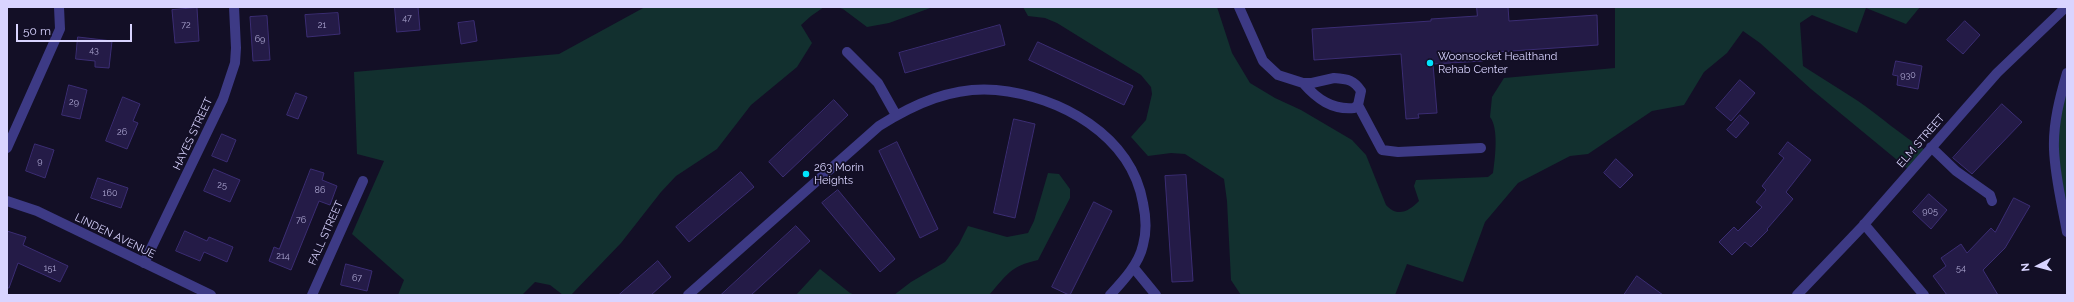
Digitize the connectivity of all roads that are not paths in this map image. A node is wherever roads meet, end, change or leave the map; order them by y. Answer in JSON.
{"nodes":[{"id":1,"x":59,"y":7,"type":"edge"},
{"id":2,"x":234,"y":7,"type":"edge"},
{"id":3,"x":1239,"y":7,"type":"edge"},
{"id":4,"x":2066,"y":7,"type":"edge"},
{"id":5,"x":847,"y":52,"type":"dead end"},
{"id":6,"x":2067,"y":73,"type":"edge"},
{"id":7,"x":1303,"y":83,"type":"junction"},
{"id":8,"x":1358,"y":105,"type":"junction"},
{"id":9,"x":896,"y":115,"type":"junction"},
{"id":10,"x":1932,"y":147,"type":"junction"},
{"id":11,"x":7,"y":148,"type":"edge"},
{"id":12,"x":1481,"y":148,"type":"dead end"},
{"id":13,"x":363,"y":182,"type":"dead end"},
{"id":14,"x":7,"y":201,"type":"edge"},
{"id":15,"x":1992,"y":201,"type":"dead end"},
{"id":16,"x":1864,"y":224,"type":"junction"},
{"id":17,"x":2067,"y":232,"type":"edge"},
{"id":18,"x":144,"y":263,"type":"junction"},
{"id":19,"x":1133,"y":266,"type":"junction"},
{"id":20,"x":211,"y":295,"type":"edge"},
{"id":21,"x":312,"y":295,"type":"edge"},
{"id":22,"x":688,"y":295,"type":"edge"},
{"id":23,"x":1110,"y":295,"type":"edge"},
{"id":24,"x":1156,"y":295,"type":"edge"},
{"id":25,"x":1797,"y":295,"type":"edge"},
{"id":26,"x":1924,"y":295,"type":"edge"}],
"edges":[{"from":1,"to":11,"type":"street"},
{"from":2,"to":18,"type":"street","name":"HAYES STREET"},
{"from":3,"to":7,"type":"street"},
{"from":4,"to":10,"type":"street","name":"ELM STREET"},
{"from":5,"to":9,"type":"street"},
{"from":6,"to":17,"type":"street"},
{"from":7,"to":8,"type":"street"},
{"from":7,"to":8,"type":"street"},
{"from":8,"to":12,"type":"street"},
{"from":9,"to":19,"type":"street"},
{"from":9,"to":22,"type":"street"},
{"from":10,"to":15,"type":"street"},
{"from":10,"to":16,"type":"street","name":"ELM STREET"},
{"from":13,"to":21,"type":"street","name":"FALL STREET"},
{"from":14,"to":18,"type":"street","name":"LINDEN AVENUE"},
{"from":16,"to":25,"type":"street","name":"ELM STREET"},
{"from":16,"to":26,"type":"street"},
{"from":18,"to":20,"type":"street","name":"LINDEN AVENUE"},
{"from":19,"to":23,"type":"street"},
{"from":19,"to":24,"type":"street"}]}
